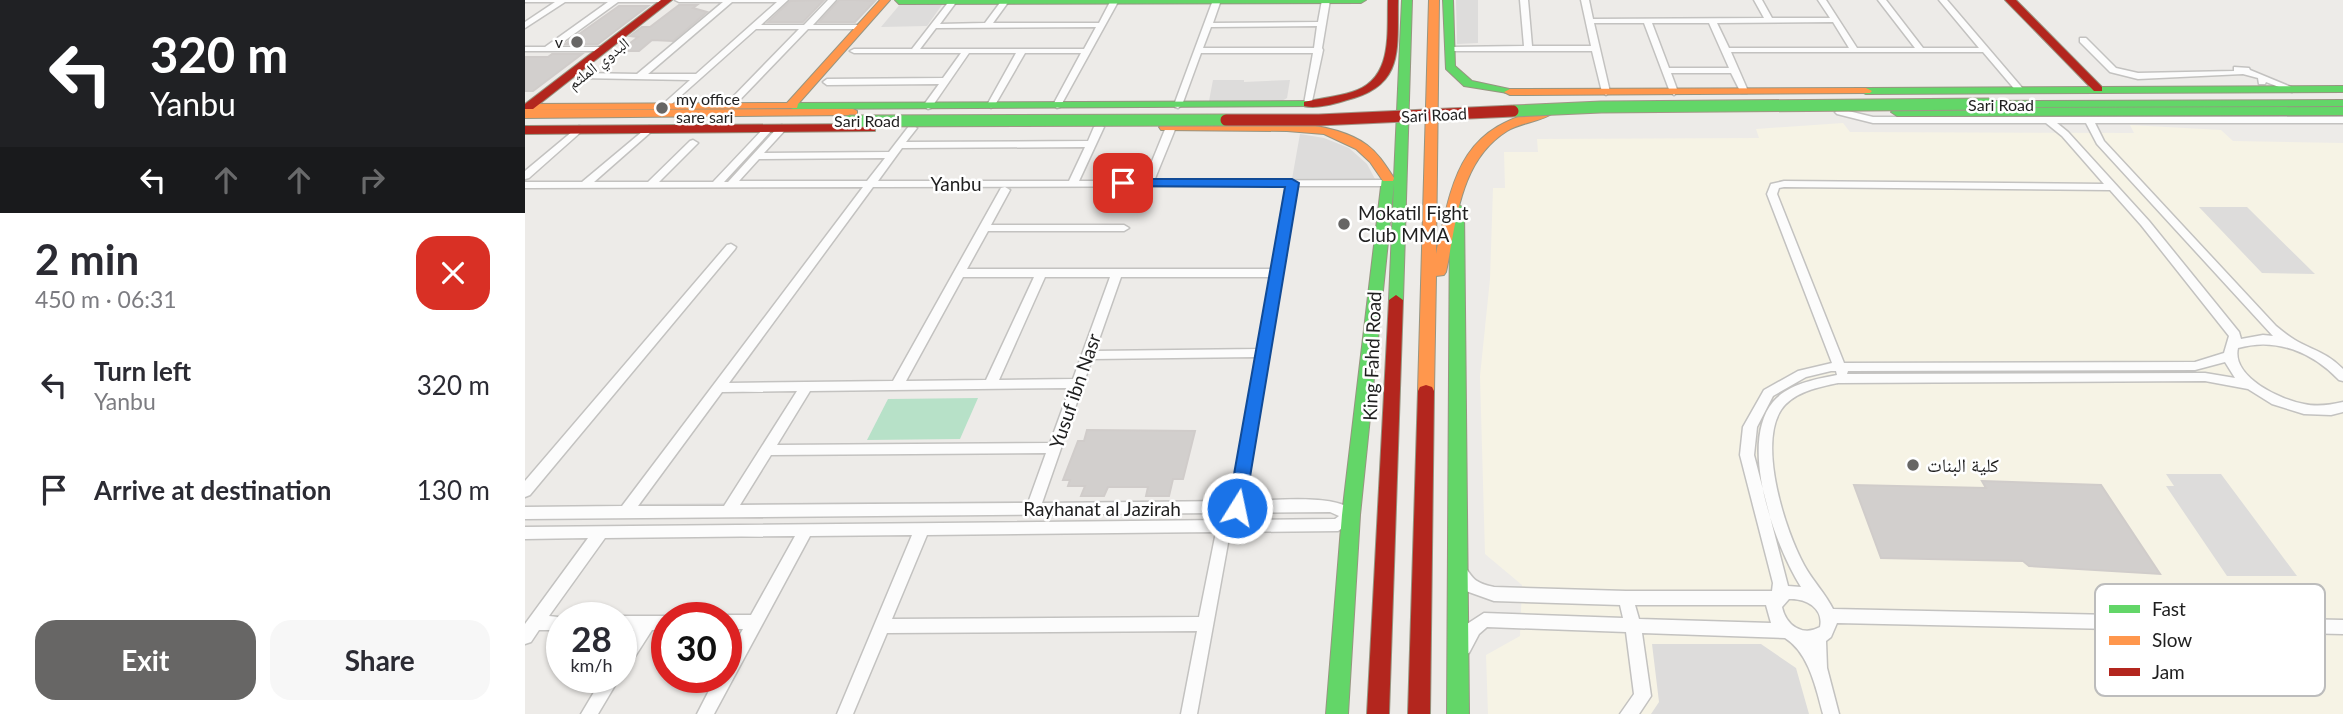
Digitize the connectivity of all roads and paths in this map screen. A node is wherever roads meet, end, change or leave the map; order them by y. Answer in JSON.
{"nodes":[{"id":1,"x":525,"y":0,"type":"edge"},
{"id":2,"x":563,"y":0,"type":"edge"},
{"id":3,"x":615,"y":0,"type":"edge"},
{"id":4,"x":667,"y":0,"type":"edge"},
{"id":5,"x":679,"y":0,"type":"edge"},
{"id":6,"x":730,"y":0,"type":"edge"},
{"id":7,"x":832,"y":0,"type":"edge"},
{"id":8,"x":885,"y":0,"type":"edge"},
{"id":9,"x":899,"y":0,"type":"edge"},
{"id":10,"x":1115,"y":0,"type":"edge"},
{"id":11,"x":1316,"y":0,"type":"edge"},
{"id":12,"x":1326,"y":0,"type":"edge"},
{"id":13,"x":1361,"y":0,"type":"edge"},
{"id":14,"x":1393,"y":0,"type":"edge"},
{"id":15,"x":1406,"y":0,"type":"edge"},
{"id":16,"x":1434,"y":0,"type":"edge"},
{"id":17,"x":1448,"y":0,"type":"edge"},
{"id":18,"x":1524,"y":0,"type":"edge"},
{"id":19,"x":1585,"y":0,"type":"edge"},
{"id":20,"x":1758,"y":0,"type":"edge"},
{"id":21,"x":1822,"y":0,"type":"edge"},
{"id":22,"x":1882,"y":0,"type":"edge"},
{"id":23,"x":1943,"y":0,"type":"edge"},
{"id":24,"x":1999,"y":0,"type":"edge"},
{"id":25,"x":2010,"y":0,"type":"edge"},
{"id":26,"x":953,"y":1,"type":"edge"},
{"id":27,"x":1005,"y":1,"type":"edge"},
{"id":28,"x":1217,"y":1,"type":"edge"},
{"id":29,"x":648,"y":19,"type":"junction"},
{"id":30,"x":1712,"y":20,"type":"junction"},
{"id":31,"x":1769,"y":20,"type":"junction"},
{"id":32,"x":1835,"y":20,"type":"junction"},
{"id":33,"x":1590,"y":21,"type":"junction"},
{"id":34,"x":1647,"y":21,"type":"junction"},
{"id":35,"x":1322,"y":24,"type":"junction"},
{"id":36,"x":1101,"y":25,"type":"junction"},
{"id":37,"x":1208,"y":25,"type":"junction"},
{"id":38,"x":525,"y":26,"type":"edge"},
{"id":39,"x":932,"y":26,"type":"junction"},
{"id":40,"x":987,"y":26,"type":"junction"},
{"id":41,"x":754,"y":27,"type":"junction"},
{"id":42,"x":806,"y":27,"type":"junction"},
{"id":43,"x":861,"y":27,"type":"junction"},
{"id":44,"x":2083,"y":40,"type":"dead end"},
{"id":45,"x":1596,"y":48,"type":"junction"},
{"id":46,"x":525,"y":49,"type":"edge"},
{"id":47,"x":604,"y":49,"type":"junction"},
{"id":48,"x":1391,"y":49,"type":"junction"},
{"id":49,"x":1450,"y":49,"type":"junction"},
{"id":50,"x":1528,"y":49,"type":"junction"},
{"id":51,"x":1854,"y":49,"type":"junction"},
{"id":52,"x":547,"y":50,"type":"junction"},
{"id":53,"x":1319,"y":50,"type":"junction"},
{"id":54,"x":1725,"y":50,"type":"junction"},
{"id":55,"x":1921,"y":50,"type":"junction"},
{"id":56,"x":1985,"y":50,"type":"junction"},
{"id":57,"x":854,"y":51,"type":"junction"},
{"id":58,"x":914,"y":51,"type":"junction"},
{"id":59,"x":967,"y":51,"type":"junction"},
{"id":60,"x":1022,"y":51,"type":"junction"},
{"id":61,"x":1087,"y":51,"type":"junction"},
{"id":62,"x":1198,"y":51,"type":"junction"},
{"id":63,"x":1433,"y":55,"type":"junction"},
{"id":64,"x":1666,"y":71,"type":"junction"},
{"id":65,"x":1734,"y":71,"type":"junction"},
{"id":66,"x":581,"y":76,"type":"junction"},
{"id":67,"x":639,"y":77,"type":"junction"},
{"id":68,"x":698,"y":77,"type":"junction"},
{"id":69,"x":946,"y":81,"type":"junction"},
{"id":70,"x":827,"y":82,"type":"junction"},
{"id":71,"x":2261,"y":83,"type":"junction"},
{"id":72,"x":2086,"y":85,"type":"junction"},
{"id":73,"x":2343,"y":89,"type":"edge"},
{"id":74,"x":2020,"y":90,"type":"junction"},
{"id":75,"x":2195,"y":90,"type":"junction"},
{"id":76,"x":1744,"y":91,"type":"junction"},
{"id":77,"x":1607,"y":92,"type":"junction"},
{"id":78,"x":1674,"y":92,"type":"junction"},
{"id":79,"x":2343,"y":96,"type":"edge"},
{"id":80,"x":1991,"y":100,"type":"junction"},
{"id":81,"x":2343,"y":103,"type":"edge"},
{"id":82,"x":1308,"y":104,"type":"junction"},
{"id":83,"x":1056,"y":105,"type":"junction"},
{"id":84,"x":1178,"y":105,"type":"junction"},
{"id":85,"x":729,"y":106,"type":"junction"},
{"id":86,"x":798,"y":106,"type":"junction"},
{"id":87,"x":928,"y":106,"type":"junction"},
{"id":88,"x":991,"y":106,"type":"junction"},
{"id":89,"x":665,"y":107,"type":"junction"},
{"id":90,"x":529,"y":111,"type":"edge"},
{"id":91,"x":2343,"y":111,"type":"edge"},
{"id":92,"x":1840,"y":112,"type":"junction"},
{"id":93,"x":2343,"y":120,"type":"edge"},
{"id":94,"x":2050,"y":122,"type":"junction"},
{"id":95,"x":2090,"y":122,"type":"junction"},
{"id":96,"x":1100,"y":127,"type":"junction"},
{"id":97,"x":1171,"y":127,"type":"junction"},
{"id":98,"x":776,"y":128,"type":"junction"},
{"id":99,"x":912,"y":128,"type":"junction"},
{"id":100,"x":579,"y":129,"type":"junction"},
{"id":101,"x":649,"y":129,"type":"junction"},
{"id":102,"x":525,"y":130,"type":"edge"},
{"id":103,"x":693,"y":142,"type":"dead end"},
{"id":104,"x":2073,"y":142,"type":"junction"},
{"id":105,"x":2100,"y":142,"type":"junction"},
{"id":106,"x":1091,"y":144,"type":"junction"},
{"id":107,"x":895,"y":150,"type":"junction"},
{"id":108,"x":757,"y":156,"type":"junction"},
{"id":109,"x":2094,"y":166,"type":"junction"},
{"id":110,"x":2123,"y":166,"type":"junction"},
{"id":111,"x":525,"y":176,"type":"edge"},
{"id":112,"x":1148,"y":183,"type":"junction"},
{"id":113,"x":1387,"y":183,"type":"junction"},
{"id":114,"x":1072,"y":184,"type":"junction"},
{"id":115,"x":525,"y":185,"type":"edge"},
{"id":116,"x":583,"y":185,"type":"junction"},
{"id":117,"x":650,"y":185,"type":"junction"},
{"id":118,"x":1292,"y":186,"type":"junction"},
{"id":119,"x":2113,"y":187,"type":"junction"},
{"id":120,"x":720,"y":188,"type":"junction"},
{"id":121,"x":867,"y":188,"type":"junction"},
{"id":122,"x":1457,"y":188,"type":"junction"},
{"id":123,"x":1005,"y":190,"type":"junction"},
{"id":124,"x":525,"y":192,"type":"edge"},
{"id":125,"x":2144,"y":223,"type":"junction"},
{"id":126,"x":2175,"y":224,"type":"junction"},
{"id":127,"x":984,"y":228,"type":"junction"},
{"id":128,"x":1123,"y":228,"type":"dead end"},
{"id":129,"x":731,"y":247,"type":"dead end"},
{"id":130,"x":959,"y":273,"type":"junction"},
{"id":131,"x":1041,"y":273,"type":"junction"},
{"id":132,"x":1117,"y":273,"type":"junction"},
{"id":133,"x":1277,"y":273,"type":"junction"},
{"id":134,"x":1427,"y":326,"type":"junction"},
{"id":135,"x":2293,"y":345,"type":"junction"},
{"id":136,"x":2232,"y":350,"type":"junction"},
{"id":137,"x":1263,"y":353,"type":"junction"},
{"id":138,"x":1088,"y":355,"type":"junction"},
{"id":139,"x":2323,"y":358,"type":"junction"},
{"id":140,"x":2343,"y":362,"type":"edge"},
{"id":141,"x":1842,"y":373,"type":"junction"},
{"id":142,"x":2049,"y":373,"type":"junction"},
{"id":143,"x":2343,"y":377,"type":"edge"},
{"id":144,"x":1078,"y":383,"type":"junction"},
{"id":145,"x":990,"y":385,"type":"junction"},
{"id":146,"x":2250,"y":385,"type":"junction"},
{"id":147,"x":897,"y":386,"type":"junction"},
{"id":148,"x":806,"y":387,"type":"junction"},
{"id":149,"x":718,"y":388,"type":"junction"},
{"id":150,"x":2343,"y":407,"type":"edge"},
{"id":151,"x":1055,"y":448,"type":"junction"},
{"id":152,"x":767,"y":450,"type":"junction"},
{"id":153,"x":525,"y":491,"type":"edge"},
{"id":154,"x":1237,"y":508,"type":"junction"},
{"id":155,"x":1033,"y":509,"type":"junction"},
{"id":156,"x":626,"y":512,"type":"junction"},
{"id":157,"x":684,"y":512,"type":"junction"},
{"id":158,"x":728,"y":512,"type":"junction"},
{"id":159,"x":525,"y":513,"type":"edge"},
{"id":160,"x":1351,"y":515,"type":"junction"},
{"id":161,"x":1224,"y":526,"type":"junction"},
{"id":162,"x":922,"y":529,"type":"junction"},
{"id":163,"x":806,"y":530,"type":"junction"},
{"id":164,"x":669,"y":531,"type":"junction"},
{"id":165,"x":601,"y":532,"type":"junction"},
{"id":166,"x":525,"y":533,"type":"edge"},
{"id":167,"x":1457,"y":569,"type":"junction"},
{"id":168,"x":1626,"y":598,"type":"junction"},
{"id":169,"x":1778,"y":598,"type":"junction"},
{"id":170,"x":1827,"y":612,"type":"junction"},
{"id":171,"x":2095,"y":620,"type":"edge"},
{"id":172,"x":742,"y":622,"type":"edge"},
{"id":173,"x":755,"y":622,"type":"junction"},
{"id":174,"x":535,"y":623,"type":"junction"},
{"id":175,"x":546,"y":623,"type":"edge"},
{"id":176,"x":637,"y":623,"type":"edge"},
{"id":177,"x":647,"y":623,"type":"junction"},
{"id":178,"x":651,"y":623,"type":"edge"},
{"id":179,"x":1206,"y":624,"type":"junction"},
{"id":180,"x":1633,"y":625,"type":"junction"},
{"id":181,"x":881,"y":626,"type":"junction"},
{"id":182,"x":2325,"y":626,"type":"edge"},
{"id":183,"x":2343,"y":627,"type":"edge"},
{"id":184,"x":1791,"y":634,"type":"junction"},
{"id":185,"x":525,"y":637,"type":"edge"},
{"id":186,"x":1818,"y":638,"type":"junction"},
{"id":187,"x":637,"y":639,"type":"edge"},
{"id":188,"x":742,"y":646,"type":"edge"},
{"id":189,"x":1457,"y":658,"type":"junction"},
{"id":190,"x":1819,"y":668,"type":"junction"},
{"id":191,"x":603,"y":693,"type":"edge"},
{"id":192,"x":717,"y":693,"type":"edge"},
{"id":193,"x":589,"y":714,"type":"edge"},
{"id":194,"x":705,"y":714,"type":"edge"},
{"id":195,"x":845,"y":714,"type":"edge"},
{"id":196,"x":1189,"y":714,"type":"edge"},
{"id":197,"x":1337,"y":714,"type":"edge"},
{"id":198,"x":1377,"y":714,"type":"edge"},
{"id":199,"x":1421,"y":714,"type":"edge"},
{"id":200,"x":1458,"y":714,"type":"edge"},
{"id":201,"x":1628,"y":714,"type":"edge"},
{"id":202,"x":1831,"y":714,"type":"edge"}],
"edges":[{"from":1,"to":2,"type":"street"},
{"from":2,"to":3,"type":"street"},
{"from":2,"to":38,"type":"street"},
{"from":3,"to":4,"type":"street"},
{"from":3,"to":52,"type":"street"},
{"from":4,"to":29,"type":"main road","name":"البدوي الملثم"},
{"from":5,"to":6,"type":"street"},
{"from":5,"to":29,"type":"main road","name":"البدوي الملثم"},
{"from":6,"to":41,"type":"street"},
{"from":6,"to":67,"type":"street"},
{"from":7,"to":42,"type":"street"},
{"from":8,"to":43,"type":"main road"},
{"from":9,"to":26,"type":"main road"},
{"from":9,"to":57,"type":"main road"},
{"from":10,"to":27,"type":"main road"},
{"from":10,"to":28,"type":"main road"},
{"from":10,"to":36,"type":"street"},
{"from":11,"to":12,"type":"main road"},
{"from":11,"to":28,"type":"main road"},
{"from":12,"to":13,"type":"main road"},
{"from":12,"to":35,"type":"street"},
{"from":14,"to":48,"type":"main road"},
{"from":15,"to":48,"type":"main road"},
{"from":15,"to":198,"type":"main road","name":"King Fahd Road"},
{"from":16,"to":63,"type":"main road"},
{"from":17,"to":49,"type":"main road"},
{"from":17,"to":63,"type":"main road"},
{"from":18,"to":50,"type":"street"},
{"from":19,"to":33,"type":"street"},
{"from":20,"to":31,"type":"street"},
{"from":21,"to":32,"type":"street"},
{"from":22,"to":55,"type":"street"},
{"from":23,"to":56,"type":"street"},
{"from":24,"to":72,"type":"main road"},
{"from":25,"to":72,"type":"main road"},
{"from":26,"to":27,"type":"main road"},
{"from":26,"to":39,"type":"street"},
{"from":27,"to":40,"type":"street"},
{"from":28,"to":37,"type":"street"},
{"from":29,"to":47,"type":"main road","name":"البدوي الملثم"},
{"from":29,"to":66,"type":"main road","name":"البدوي الملثم"},
{"from":30,"to":31,"type":"street"},
{"from":30,"to":34,"type":"street"},
{"from":30,"to":54,"type":"street"},
{"from":31,"to":32,"type":"street"},
{"from":32,"to":51,"type":"street"},
{"from":33,"to":34,"type":"street"},
{"from":33,"to":45,"type":"street"},
{"from":34,"to":64,"type":"street"},
{"from":35,"to":37,"type":"street"},
{"from":35,"to":53,"type":"street"},
{"from":36,"to":40,"type":"street"},
{"from":36,"to":61,"type":"street"},
{"from":37,"to":62,"type":"street"},
{"from":39,"to":40,"type":"street"},
{"from":39,"to":58,"type":"street"},
{"from":41,"to":42,"type":"street"},
{"from":41,"to":68,"type":"street"},
{"from":42,"to":43,"type":"street"},
{"from":42,"to":85,"type":"street"},
{"from":43,"to":86,"type":"main road"},
{"from":44,"to":71,"type":"street"},
{"from":45,"to":50,"type":"street"},
{"from":45,"to":77,"type":"street"},
{"from":46,"to":52,"type":"street"},
{"from":47,"to":52,"type":"street"},
{"from":47,"to":90,"type":"main road","name":"البدوي الملثم"},
{"from":48,"to":82,"type":"main road"},
{"from":49,"to":50,"type":"street"},
{"from":49,"to":77,"type":"main road"},
{"from":51,"to":54,"type":"street"},
{"from":51,"to":55,"type":"street"},
{"from":53,"to":62,"type":"street"},
{"from":53,"to":82,"type":"street"},
{"from":54,"to":65,"type":"street"},
{"from":55,"to":56,"type":"street"},
{"from":56,"to":74,"type":"street"},
{"from":57,"to":58,"type":"street"},
{"from":57,"to":70,"type":"main road"},
{"from":58,"to":59,"type":"street"},
{"from":59,"to":60,"type":"street"},
{"from":59,"to":69,"type":"street"},
{"from":60,"to":61,"type":"street"},
{"from":60,"to":88,"type":"street"},
{"from":61,"to":83,"type":"street"},
{"from":62,"to":84,"type":"street"},
{"from":63,"to":134,"type":"main road"},
{"from":64,"to":65,"type":"street"},
{"from":64,"to":78,"type":"street"},
{"from":65,"to":76,"type":"street"},
{"from":66,"to":67,"type":"street"},
{"from":66,"to":90,"type":"main road","name":"البدوي الملثم"},
{"from":67,"to":68,"type":"street"},
{"from":68,"to":89,"type":"street"},
{"from":69,"to":70,"type":"street"},
{"from":69,"to":87,"type":"street"},
{"from":70,"to":86,"type":"main road"},
{"from":71,"to":73,"type":"main road"},
{"from":71,"to":75,"type":"main road"},
{"from":72,"to":74,"type":"main road"},
{"from":72,"to":75,"type":"main road"},
{"from":74,"to":76,"type":"main road"},
{"from":75,"to":80,"type":"main road"},
{"from":76,"to":78,"type":"main road"},
{"from":77,"to":78,"type":"main road"},
{"from":79,"to":80,"type":"main road","name":"Sari Road"},
{"from":80,"to":81,"type":"main road","name":"Sari Road"},
{"from":80,"to":90,"type":"main road","name":"Sari Road"},
{"from":82,"to":84,"type":"main road"},
{"from":83,"to":84,"type":"main road"},
{"from":83,"to":88,"type":"main road"},
{"from":85,"to":86,"type":"main road"},
{"from":85,"to":89,"type":"main road"},
{"from":86,"to":87,"type":"main road"},
{"from":87,"to":88,"type":"main road"},
{"from":89,"to":90,"type":"main road"},
{"from":91,"to":92,"type":"main road"},
{"from":92,"to":94,"type":"street"},
{"from":92,"to":122,"type":"main road"},
{"from":93,"to":95,"type":"street"},
{"from":94,"to":95,"type":"street"},
{"from":94,"to":104,"type":"street"},
{"from":95,"to":105,"type":"street"},
{"from":96,"to":97,"type":"main road"},
{"from":96,"to":99,"type":"main road"},
{"from":96,"to":106,"type":"street"},
{"from":97,"to":112,"type":"street"},
{"from":97,"to":113,"type":"main road"},
{"from":98,"to":99,"type":"main road"},
{"from":98,"to":101,"type":"main road"},
{"from":98,"to":108,"type":"street"},
{"from":98,"to":120,"type":"street"},
{"from":99,"to":107,"type":"street"},
{"from":100,"to":101,"type":"main road"},
{"from":100,"to":102,"type":"main road"},
{"from":100,"to":111,"type":"street"},
{"from":101,"to":116,"type":"street"},
{"from":103,"to":117,"type":"street"},
{"from":104,"to":105,"type":"street"},
{"from":104,"to":109,"type":"street"},
{"from":105,"to":110,"type":"street"},
{"from":106,"to":107,"type":"street"},
{"from":106,"to":114,"type":"street"},
{"from":107,"to":108,"type":"street"},
{"from":107,"to":121,"type":"street"},
{"from":108,"to":120,"type":"street"},
{"from":109,"to":110,"type":"street"},
{"from":109,"to":119,"type":"street"},
{"from":110,"to":126,"type":"street"},
{"from":112,"to":114,"type":"street","name":"Yanbu"},
{"from":112,"to":118,"type":"street","name":"Yanbu"},
{"from":113,"to":118,"type":"street","name":"Yanbu"},
{"from":113,"to":160,"type":"main road"},
{"from":114,"to":121,"type":"street","name":"Yanbu"},
{"from":115,"to":116,"type":"street","name":"Yanbu"},
{"from":116,"to":117,"type":"street","name":"Yanbu"},
{"from":117,"to":120,"type":"street","name":"Yanbu"},
{"from":118,"to":123,"type":"street","name":"Yanbu"},
{"from":118,"to":133,"type":"street"},
{"from":119,"to":125,"type":"street"},
{"from":119,"to":141,"type":"street"},
{"from":120,"to":121,"type":"street","name":"Yanbu"},
{"from":120,"to":124,"type":"street","name":"Yanbu"},
{"from":121,"to":123,"type":"street","name":"Yanbu"},
{"from":121,"to":149,"type":"street"},
{"from":122,"to":134,"type":"main road"},
{"from":122,"to":167,"type":"main road"},
{"from":123,"to":127,"type":"street"},
{"from":125,"to":126,"type":"street"},
{"from":125,"to":136,"type":"street"},
{"from":126,"to":135,"type":"street"},
{"from":127,"to":128,"type":"street"},
{"from":127,"to":130,"type":"street"},
{"from":129,"to":153,"type":"street"},
{"from":130,"to":131,"type":"street"},
{"from":130,"to":147,"type":"street"},
{"from":131,"to":132,"type":"street"},
{"from":131,"to":145,"type":"street"},
{"from":132,"to":133,"type":"street"},
{"from":132,"to":138,"type":"street","name":"Yusuf ibn Nasr"},
{"from":133,"to":137,"type":"street"},
{"from":134,"to":199,"type":"main road"},
{"from":135,"to":136,"type":"street"},
{"from":135,"to":139,"type":"street"},
{"from":136,"to":142,"type":"street"},
{"from":136,"to":146,"type":"street"},
{"from":137,"to":138,"type":"street"},
{"from":137,"to":154,"type":"street"},
{"from":138,"to":144,"type":"street","name":"Yusuf ibn Nasr"},
{"from":139,"to":140,"type":"street"},
{"from":139,"to":143,"type":"street"},
{"from":141,"to":142,"type":"street"},
{"from":141,"to":169,"type":"street"},
{"from":141,"to":170,"type":"street"},
{"from":142,"to":146,"type":"street"},
{"from":144,"to":145,"type":"street"},
{"from":144,"to":151,"type":"street","name":"Yusuf ibn Nasr"},
{"from":145,"to":147,"type":"street"},
{"from":146,"to":150,"type":"street"},
{"from":147,"to":148,"type":"street"},
{"from":148,"to":149,"type":"street"},
{"from":148,"to":152,"type":"street"},
{"from":149,"to":156,"type":"street"},
{"from":151,"to":152,"type":"street"},
{"from":151,"to":155,"type":"street","name":"Yusuf ibn Nasr"},
{"from":152,"to":158,"type":"street"},
{"from":154,"to":155,"type":"street","name":"Rayhanat al Jazirah"},
{"from":154,"to":160,"type":"street","name":"Rayhanat al Jazirah"},
{"from":155,"to":158,"type":"street","name":"Rayhanat al Jazirah"},
{"from":156,"to":157,"type":"street","name":"Rayhanat al Jazirah"},
{"from":156,"to":159,"type":"street","name":"Rayhanat al Jazirah"},
{"from":157,"to":158,"type":"street","name":"Rayhanat al Jazirah"},
{"from":157,"to":164,"type":"street"},
{"from":160,"to":161,"type":"street","name":"Rayhanat al Jazirah"},
{"from":160,"to":197,"type":"main road"},
{"from":161,"to":162,"type":"street","name":"Rayhanat al Jazirah"},
{"from":161,"to":179,"type":"street"},
{"from":162,"to":163,"type":"street","name":"Rayhanat al Jazirah"},
{"from":162,"to":181,"type":"street"},
{"from":163,"to":164,"type":"street","name":"Rayhanat al Jazirah"},
{"from":163,"to":173,"type":"street"},
{"from":164,"to":165,"type":"street","name":"Rayhanat al Jazirah"},
{"from":165,"to":166,"type":"street","name":"Rayhanat al Jazirah"},
{"from":165,"to":174,"type":"street"},
{"from":167,"to":168,"type":"street"},
{"from":167,"to":189,"type":"main road"},
{"from":168,"to":169,"type":"street"},
{"from":168,"to":180,"type":"street"},
{"from":169,"to":170,"type":"street"},
{"from":169,"to":184,"type":"street"},
{"from":170,"to":171,"type":"street"},
{"from":170,"to":186,"type":"street"},
{"from":172,"to":173,"type":"street"},
{"from":173,"to":188,"type":"street"},
{"from":174,"to":175,"type":"street"},
{"from":174,"to":185,"type":"street"},
{"from":176,"to":177,"type":"street"},
{"from":177,"to":178,"type":"street"},
{"from":177,"to":187,"type":"street"},
{"from":179,"to":181,"type":"street"},
{"from":179,"to":196,"type":"street"},
{"from":180,"to":184,"type":"street"},
{"from":180,"to":189,"type":"street"},
{"from":180,"to":201,"type":"street"},
{"from":181,"to":195,"type":"street"},
{"from":182,"to":183,"type":"street"},
{"from":184,"to":186,"type":"street"},
{"from":184,"to":190,"type":"street"},
{"from":186,"to":190,"type":"street"},
{"from":189,"to":200,"type":"main road"},
{"from":190,"to":202,"type":"street"},
{"from":191,"to":193,"type":"street"},
{"from":192,"to":194,"type":"street"}]}
